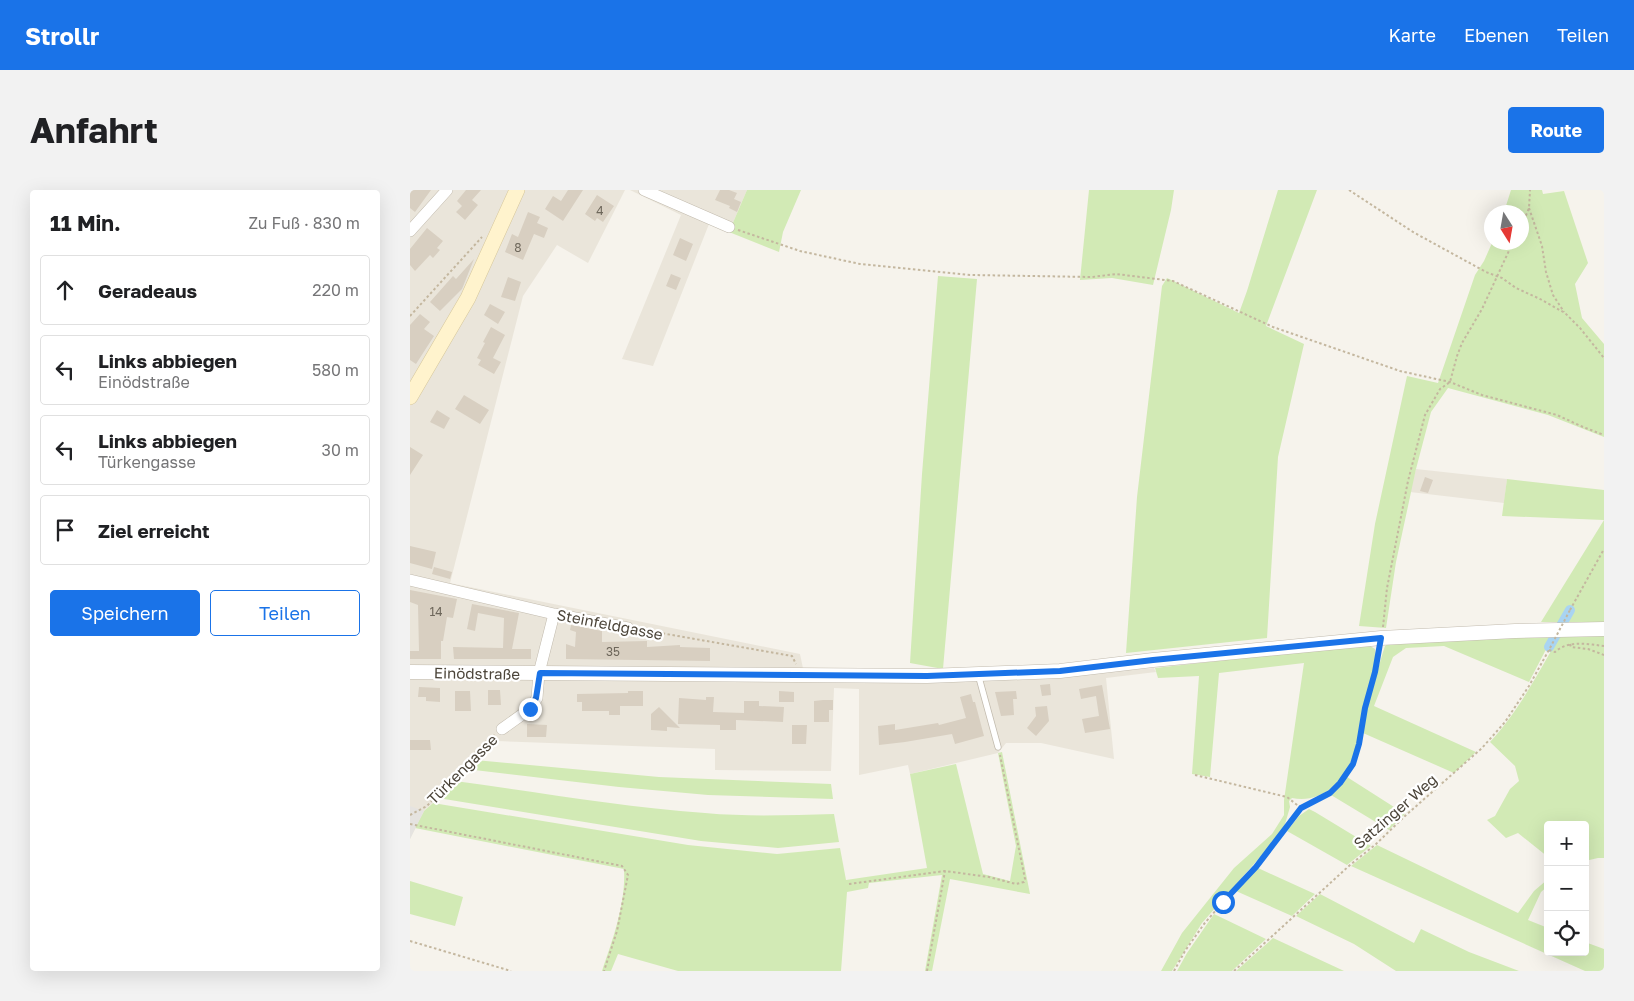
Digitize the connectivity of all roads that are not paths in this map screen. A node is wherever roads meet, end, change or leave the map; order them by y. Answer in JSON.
{"nodes":[{"id":1,"x":447,"y":190,"type":"edge"},
{"id":2,"x":517,"y":190,"type":"edge"},
{"id":3,"x":644,"y":190,"type":"edge"},
{"id":4,"x":729,"y":227,"type":"road end"},
{"id":5,"x":410,"y":231,"type":"edge"},
{"id":6,"x":410,"y":397,"type":"edge"},
{"id":7,"x":410,"y":580,"type":"edge"},
{"id":8,"x":554,"y":614,"type":"junction"},
{"id":9,"x":628,"y":628,"type":"road end"},
{"id":10,"x":1604,"y":629,"type":"edge"},
{"id":11,"x":410,"y":672,"type":"edge"},
{"id":12,"x":540,"y":673,"type":"junction"},
{"id":13,"x":978,"y":674,"type":"junction"},
{"id":14,"x":502,"y":729,"type":"road end"},
{"id":15,"x":998,"y":747,"type":"road end"}],
"edges":[{"from":1,"to":5,"type":"street"},
{"from":2,"to":6,"type":"main road"},
{"from":3,"to":4,"type":"street"},
{"from":7,"to":8,"type":"street","name":"Steinfeldgasse"},
{"from":8,"to":9,"type":"street","name":"Steinfeldgasse"},
{"from":8,"to":12,"type":"street","name":"Türkengasse"},
{"from":10,"to":13,"type":"street","name":"Einödstraße"},
{"from":11,"to":12,"type":"street","name":"Einödstraße"},
{"from":12,"to":13,"type":"street","name":"Einödstraße"},
{"from":12,"to":14,"type":"street","name":"Türkengasse"},
{"from":13,"to":15,"type":"lane"}]}
